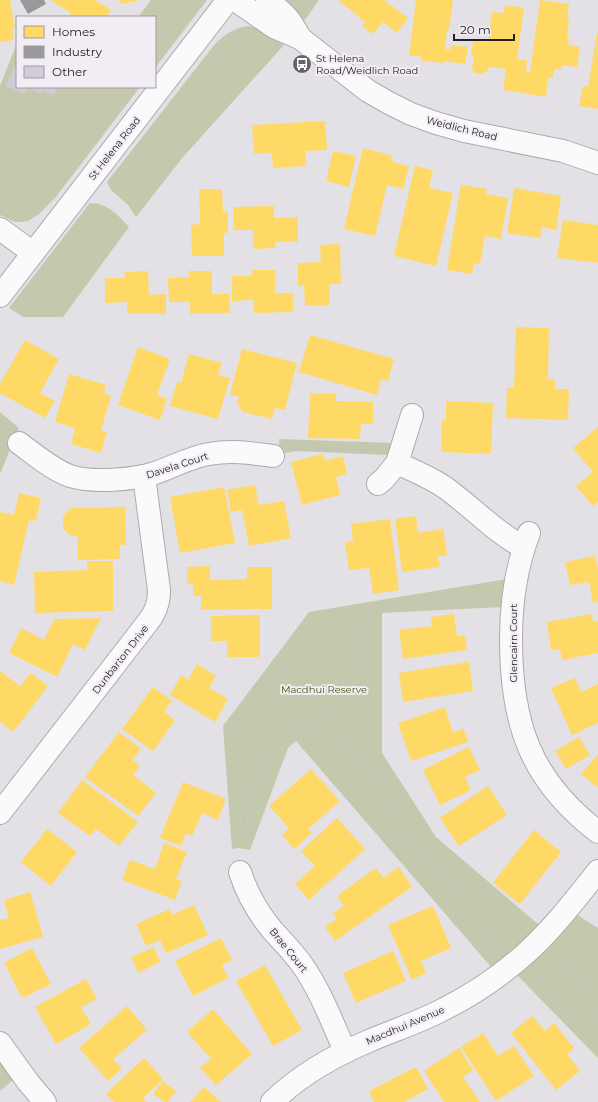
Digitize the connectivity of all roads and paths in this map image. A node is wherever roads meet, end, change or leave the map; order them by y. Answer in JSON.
{"nodes":[{"id":1,"x":228,"y":0,"type":"edge"},
{"id":2,"x":235,"y":0,"type":"edge"},
{"id":3,"x":267,"y":0,"type":"edge"},
{"id":4,"x":300,"y":38,"type":"junction"},
{"id":5,"x":598,"y":162,"type":"edge"},
{"id":6,"x":0,"y":229,"type":"edge"},
{"id":7,"x":33,"y":253,"type":"junction"},
{"id":8,"x":0,"y":296,"type":"edge"},
{"id":9,"x":412,"y":415,"type":"dead end"},
{"id":10,"x":19,"y":443,"type":"dead end"},
{"id":11,"x":376,"y":451,"type":"dead end"},
{"id":12,"x":273,"y":456,"type":"joint"},
{"id":13,"x":397,"y":463,"type":"junction"},
{"id":14,"x":144,"y":476,"type":"junction"},
{"id":15,"x":378,"y":484,"type":"dead end"},
{"id":16,"x":495,"y":595,"type":"dead end"},
{"id":17,"x":324,"y":713,"type":"junction"},
{"id":18,"x":0,"y":813,"type":"edge"},
{"id":19,"x":598,"y":832,"type":"edge"},
{"id":20,"x":250,"y":840,"type":"dead end"},
{"id":21,"x":598,"y":871,"type":"edge"},
{"id":22,"x":240,"y":872,"type":"dead end"},
{"id":23,"x":505,"y":948,"type":"dead end"},
{"id":24,"x":556,"y":948,"type":"dead end"},
{"id":25,"x":598,"y":1010,"type":"edge"},
{"id":26,"x":0,"y":1043,"type":"edge"},
{"id":27,"x":345,"y":1051,"type":"junction"},
{"id":28,"x":45,"y":1102,"type":"edge"},
{"id":29,"x":272,"y":1102,"type":"edge"}],
"edges":[{"from":1,"to":7,"type":"street","name":"St Helena Road"},
{"from":2,"to":4,"type":"street","name":"Weidlich Road"},
{"from":3,"to":4,"type":"street","name":"Weidlich Road"},
{"from":4,"to":5,"type":"street","name":"Weidlich Road"},
{"from":6,"to":7,"type":"street"},
{"from":7,"to":8,"type":"street","name":"St Helena Road"},
{"from":9,"to":13,"type":"street"},
{"from":10,"to":14,"type":"street","name":"Davela Court"},
{"from":11,"to":12,"type":"path"},
{"from":12,"to":14,"type":"street","name":"Davela Court"},
{"from":13,"to":15,"type":"street"},
{"from":13,"to":19,"type":"street","name":"Glencairn Court"},
{"from":14,"to":18,"type":"street","name":"Dunbarton Drive"},
{"from":16,"to":17,"type":"path"},
{"from":17,"to":20,"type":"path"},
{"from":17,"to":23,"type":"path"},
{"from":21,"to":27,"type":"street","name":"Macdhui Avenue"},
{"from":22,"to":27,"type":"street","name":"Brae Court"},
{"from":24,"to":25,"type":"path"},
{"from":26,"to":28,"type":"street"},
{"from":27,"to":29,"type":"street","name":"Macdhui Avenue"}]}
